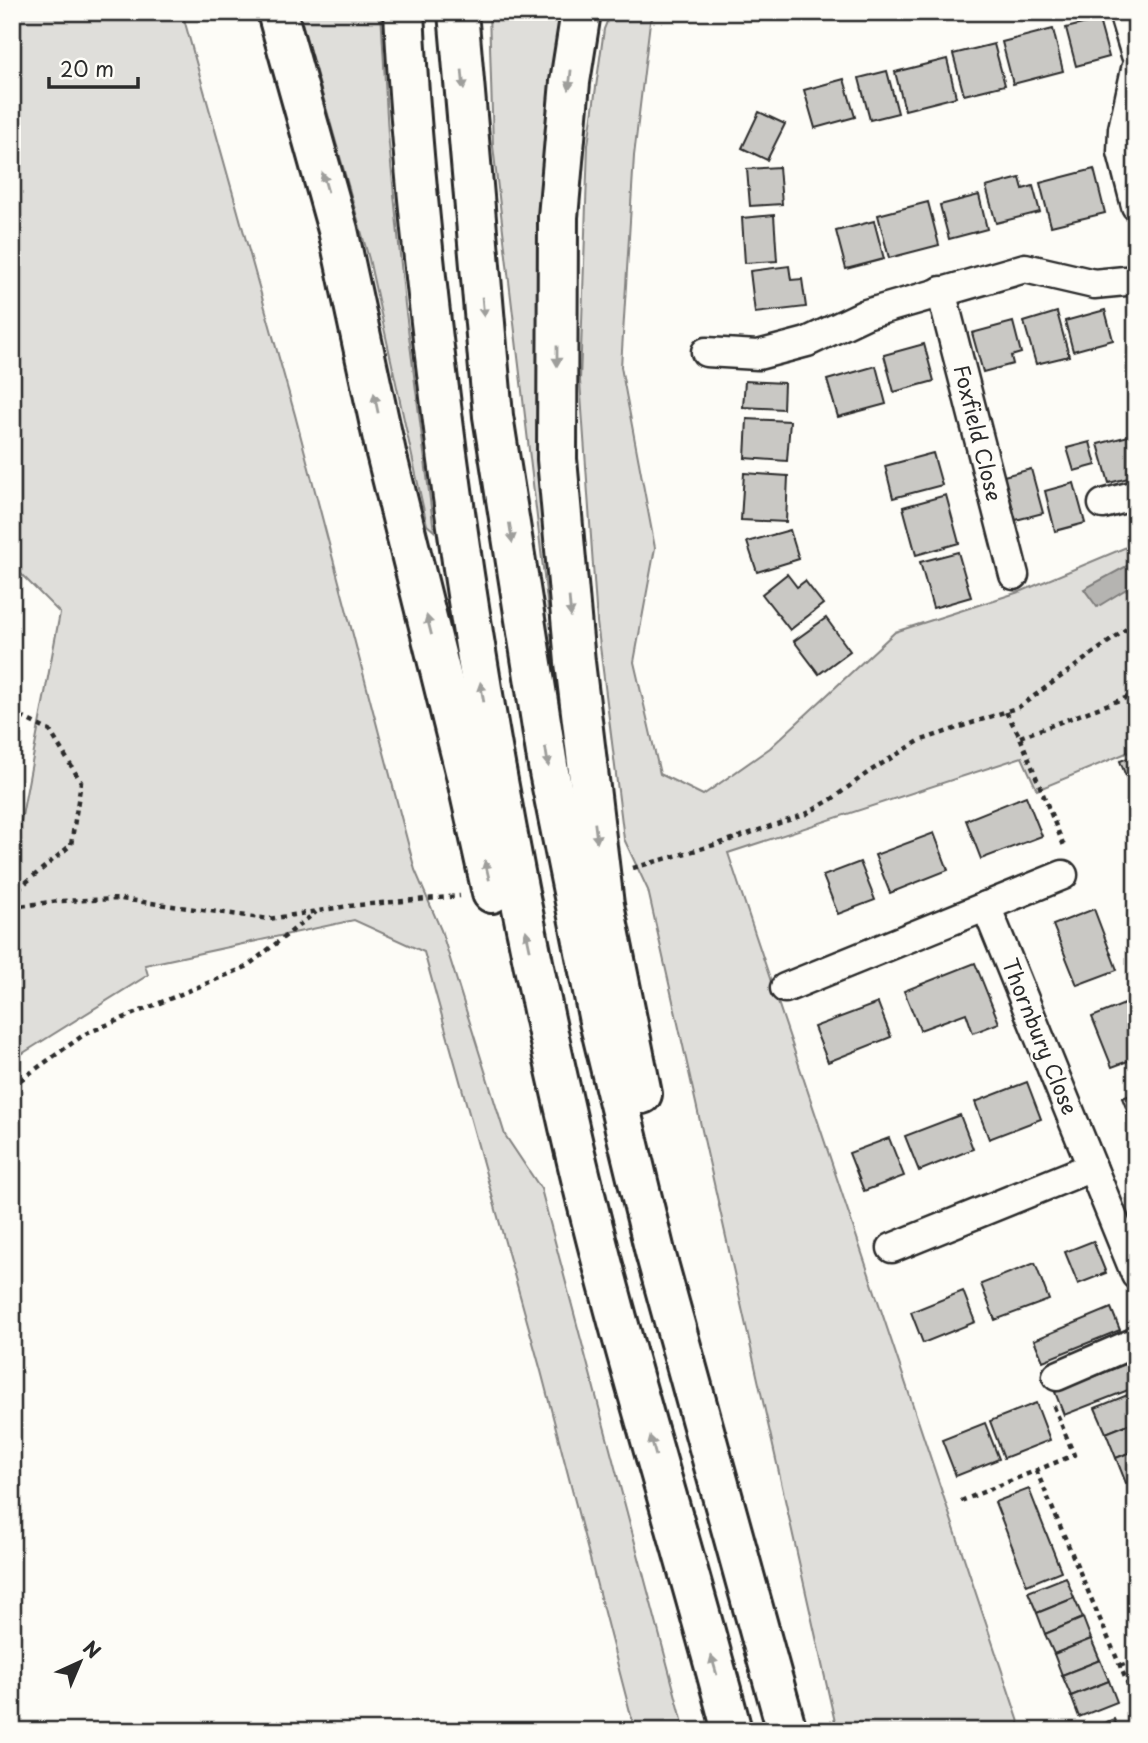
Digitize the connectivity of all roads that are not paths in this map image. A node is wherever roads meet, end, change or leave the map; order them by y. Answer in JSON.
{"nodes":[{"id":1,"x":276,"y":12,"type":"edge"},
{"id":2,"x":404,"y":12,"type":"edge"},
{"id":3,"x":458,"y":12,"type":"edge"},
{"id":4,"x":581,"y":12,"type":"edge"},
{"id":5,"x":1123,"y":12,"type":"edge"},
{"id":6,"x":1136,"y":55,"type":"edge"},
{"id":7,"x":1136,"y":69,"type":"edge"},
{"id":8,"x":1136,"y":206,"type":"edge"},
{"id":9,"x":1136,"y":280,"type":"edge"},
{"id":10,"x":941,"y":291,"type":"junction"},
{"id":11,"x":706,"y":352,"type":"dead end"},
{"id":12,"x":1136,"y":495,"type":"edge"},
{"id":13,"x":1103,"y":504,"type":"dead end"},
{"id":14,"x":1014,"y":575,"type":"dead end"},
{"id":15,"x":1063,"y":875,"type":"road end"},
{"id":16,"x":986,"y":906,"type":"junction"},
{"id":17,"x":785,"y":988,"type":"dead end"},
{"id":18,"x":1092,"y":1167,"type":"junction"},
{"id":19,"x":892,"y":1248,"type":"dead end"},
{"id":20,"x":655,"y":1252,"type":"junction"},
{"id":21,"x":1136,"y":1275,"type":"edge"},
{"id":22,"x":1136,"y":1342,"type":"edge"},
{"id":23,"x":629,"y":1358,"type":"junction"},
{"id":24,"x":1057,"y":1376,"type":"road end"},
{"id":25,"x":732,"y":1731,"type":"edge"},
{"id":26,"x":787,"y":1731,"type":"edge"}],
"edges":[{"from":23,"to":1,"type":"highway","one_way":true},
{"from":23,"to":2,"type":"highway","one_way":true},
{"from":3,"to":20,"type":"highway","one_way":true},
{"from":4,"to":20,"type":"highway","one_way":true},
{"from":5,"to":6,"type":"street"},
{"from":7,"to":8,"type":"street"},
{"from":9,"to":10,"type":"street"},
{"from":10,"to":11,"type":"street"},
{"from":10,"to":14,"type":"street","name":"Foxfield Close"},
{"from":12,"to":13,"type":"street"},
{"from":15,"to":16,"type":"street"},
{"from":16,"to":17,"type":"street"},
{"from":16,"to":18,"type":"street","name":"Thornbury Close"},
{"from":18,"to":19,"type":"street"},
{"from":18,"to":21,"type":"street","name":"Thornbury Close"},
{"from":20,"to":26,"type":"highway"},
{"from":22,"to":24,"type":"street"},
{"from":25,"to":23,"type":"highway","one_way":true}]}
